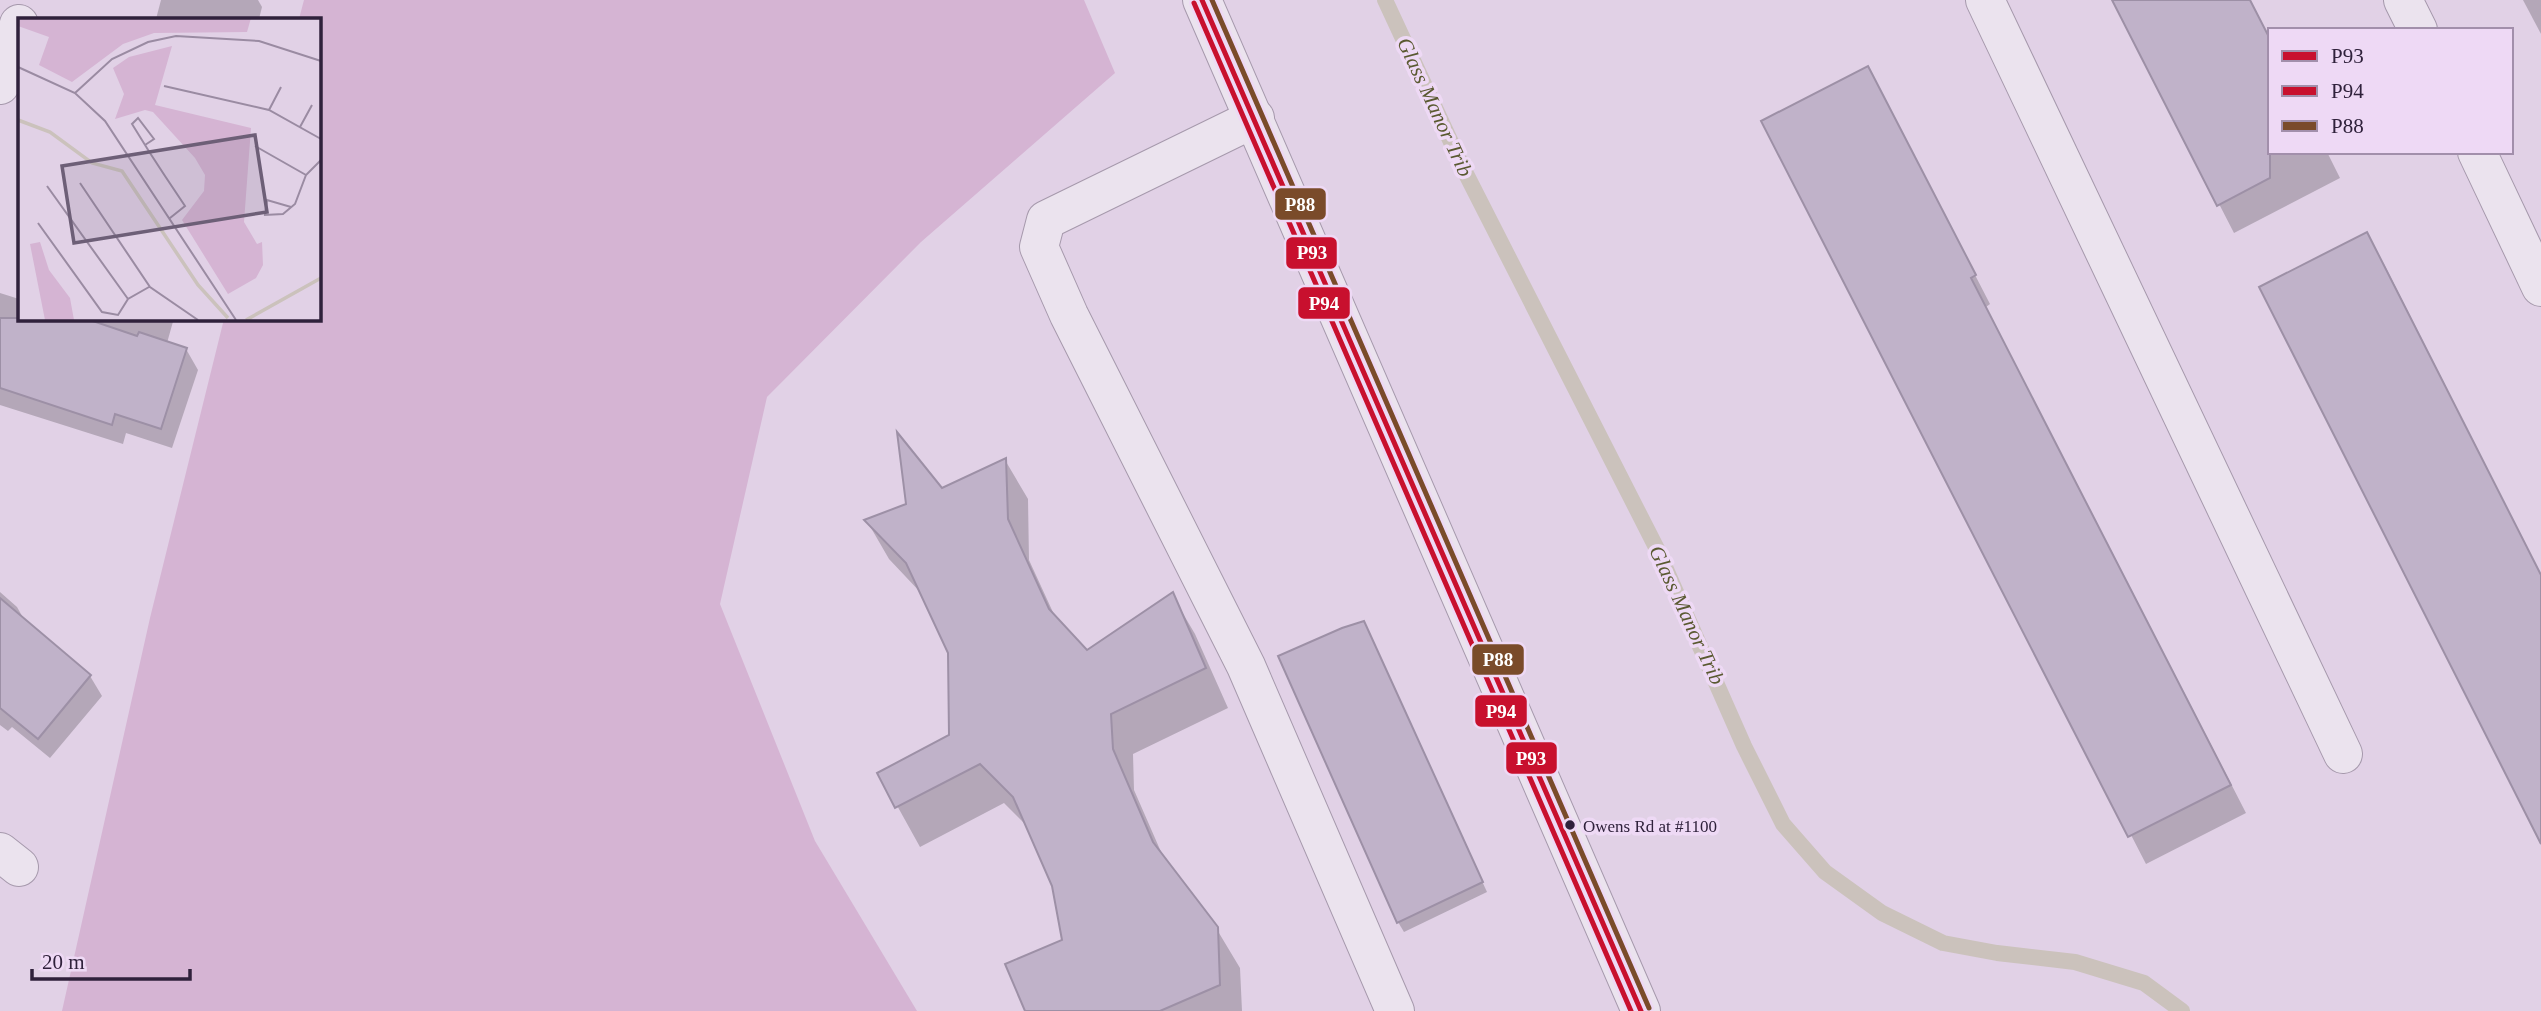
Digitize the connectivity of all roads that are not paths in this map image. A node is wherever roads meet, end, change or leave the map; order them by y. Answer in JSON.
{"nodes":[{"id":1,"x":27,"y":0,"type":"edge"},
{"id":2,"x":1202,"y":0,"type":"edge"},
{"id":3,"x":1985,"y":0,"type":"edge"},
{"id":4,"x":2403,"y":0,"type":"edge"},
{"id":5,"x":21,"y":18,"type":"edge"},
{"id":6,"x":18,"y":27,"type":"edge"},
{"id":7,"x":2417,"y":28,"type":"edge"},
{"id":8,"x":0,"y":85,"type":"edge"},
{"id":9,"x":1255,"y":118,"type":"junction"},
{"id":10,"x":2478,"y":154,"type":"edge"},
{"id":11,"x":2541,"y":287,"type":"edge"},
{"id":12,"x":2343,"y":754,"type":"dead end"},
{"id":13,"x":1395,"y":1011,"type":"edge"},
{"id":14,"x":1641,"y":1011,"type":"edge"}],
"edges":[{"from":1,"to":5,"type":"street"},
{"from":2,"to":9,"type":"street"},
{"from":3,"to":12,"type":"street"},
{"from":4,"to":7,"type":"street"},
{"from":6,"to":8,"type":"street"},
{"from":9,"to":13,"type":"street"},
{"from":9,"to":14,"type":"street"},
{"from":10,"to":11,"type":"street"}]}
